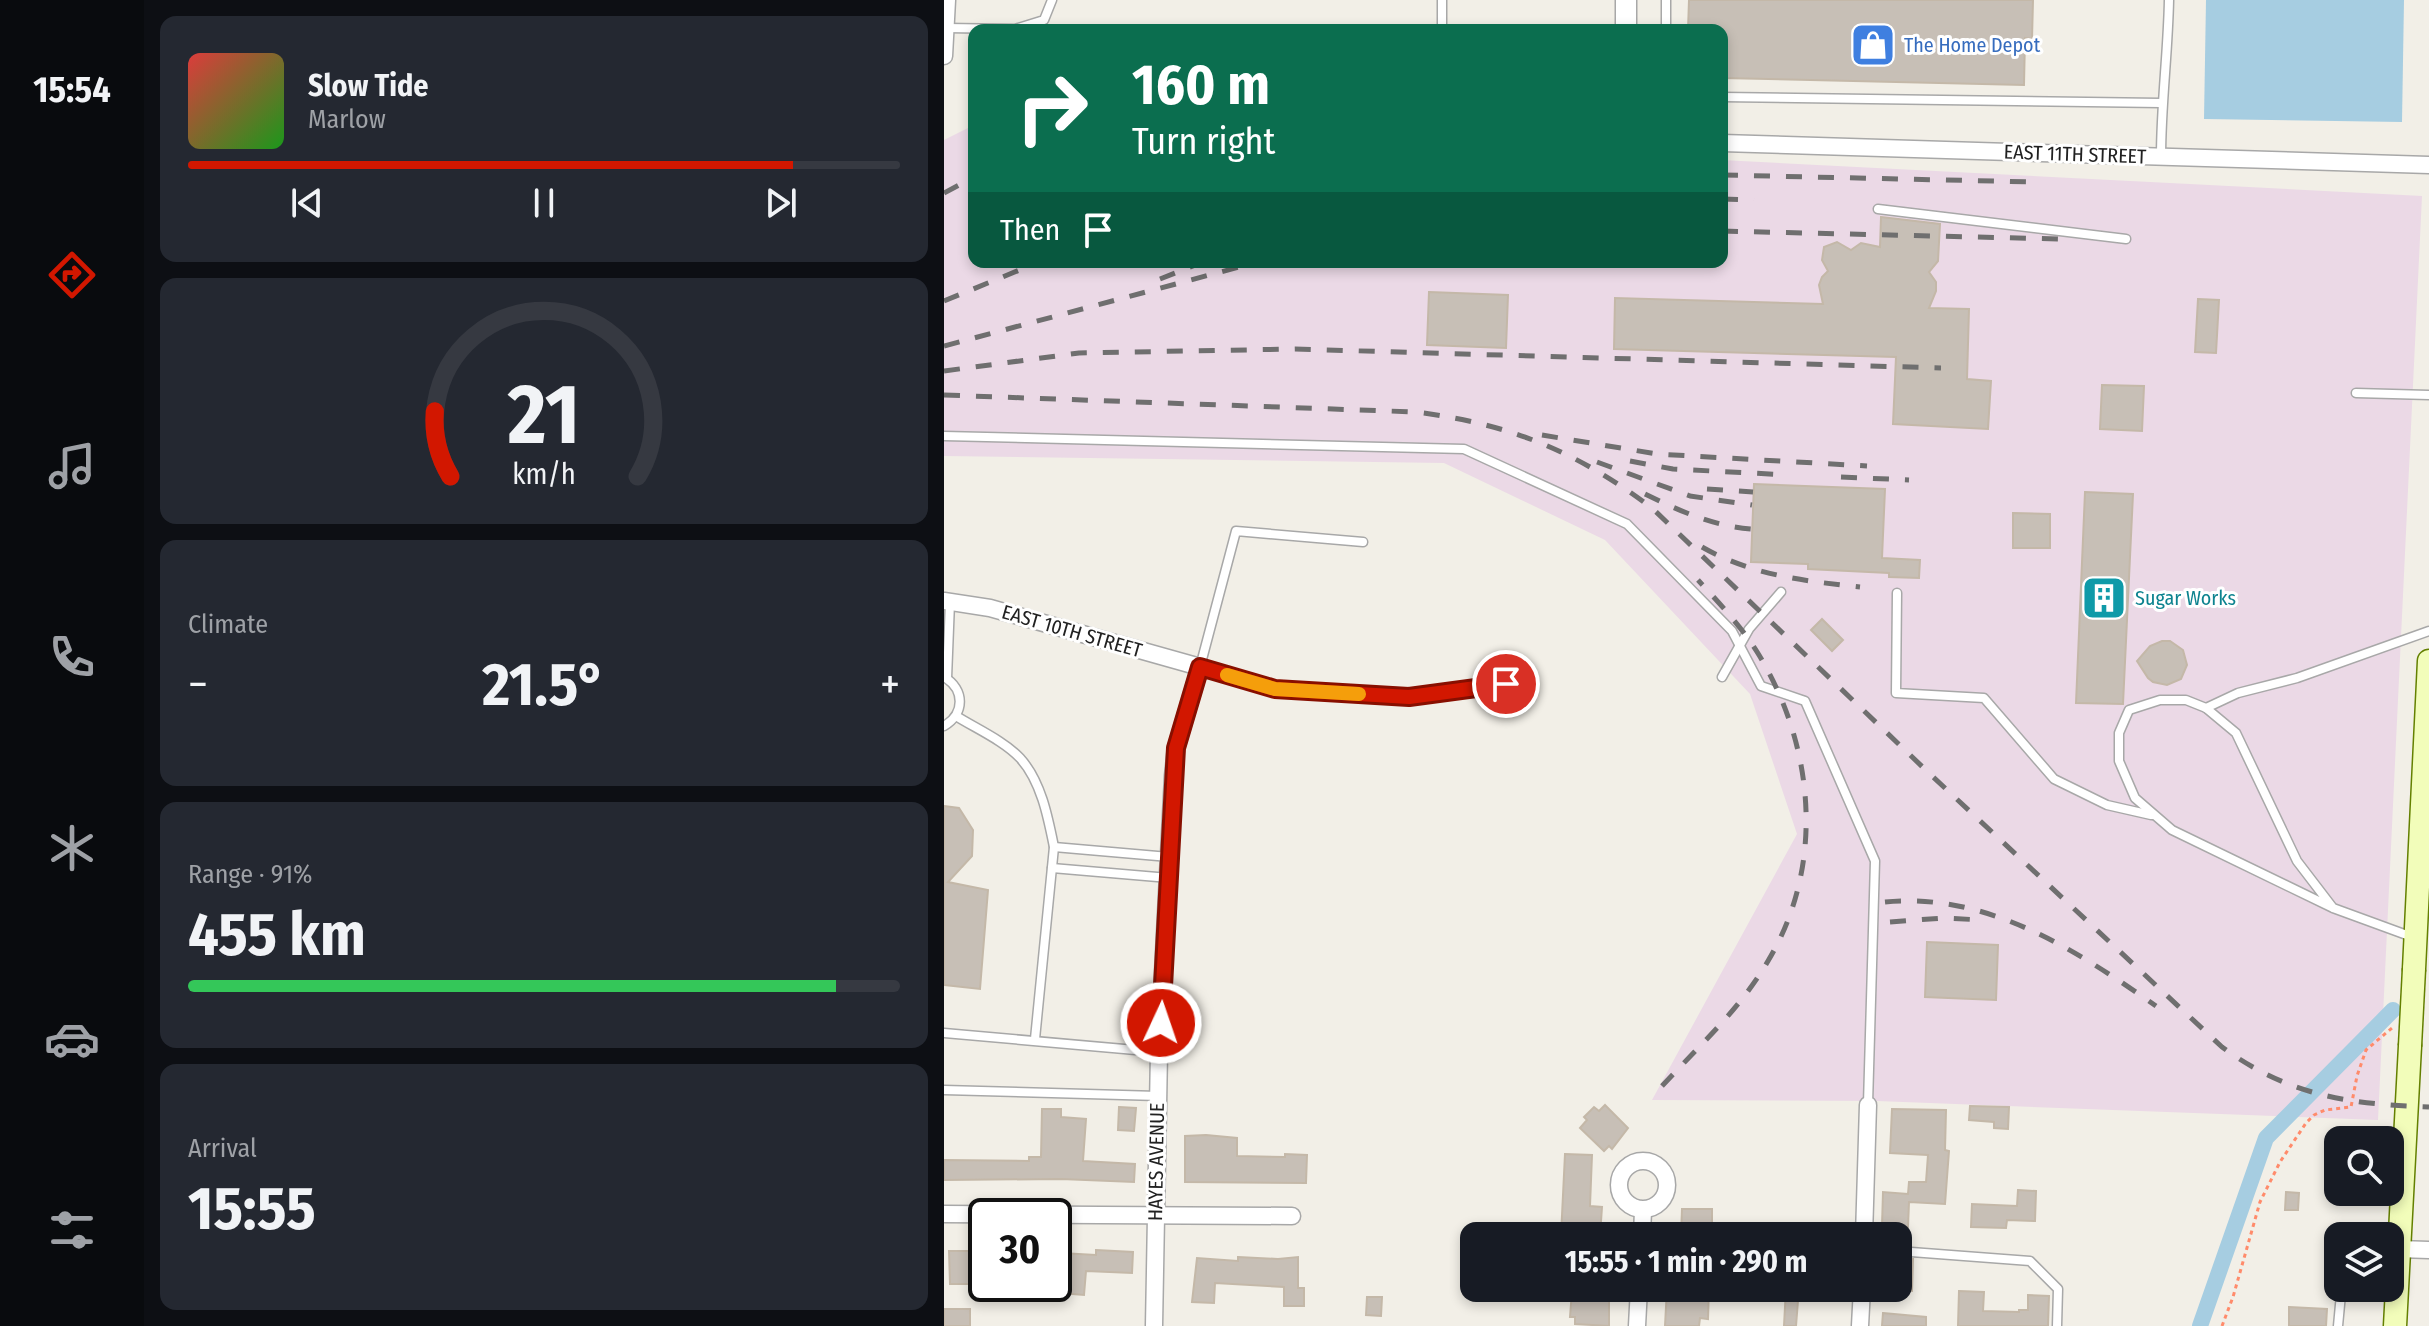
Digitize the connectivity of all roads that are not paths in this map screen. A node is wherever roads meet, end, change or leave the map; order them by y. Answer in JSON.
{"nodes":[{"id":1,"x":947,"y":0,"type":"edge"},
{"id":2,"x":1052,"y":0,"type":"edge"},
{"id":3,"x":1442,"y":0,"type":"edge"},
{"id":4,"x":1626,"y":0,"type":"edge"},
{"id":5,"x":1666,"y":0,"type":"edge"},
{"id":6,"x":2169,"y":0,"type":"edge"},
{"id":7,"x":1031,"y":24,"type":"edge"},
{"id":8,"x":1442,"y":24,"type":"edge"},
{"id":9,"x":1626,"y":24,"type":"edge"},
{"id":10,"x":1666,"y":24,"type":"edge"},
{"id":11,"x":945,"y":28,"type":"edge"},
{"id":12,"x":968,"y":28,"type":"edge"},
{"id":13,"x":944,"y":56,"type":"edge"},
{"id":14,"x":1728,"y":97,"type":"edge"},
{"id":15,"x":2161,"y":103,"type":"junction"},
{"id":16,"x":1728,"y":143,"type":"edge"},
{"id":17,"x":2161,"y":157,"type":"junction"},
{"id":18,"x":2429,"y":165,"type":"edge"},
{"id":19,"x":1878,"y":209,"type":"dead end"},
{"id":20,"x":2126,"y":239,"type":"dead end"},
{"id":21,"x":2356,"y":393,"type":"dead end"},
{"id":22,"x":2429,"y":395,"type":"edge"},
{"id":23,"x":944,"y":436,"type":"edge"},
{"id":24,"x":1363,"y":542,"type":"dead end"},
{"id":25,"x":1781,"y":592,"type":"dead end"},
{"id":26,"x":1897,"y":593,"type":"dead end"},
{"id":27,"x":947,"y":601,"type":"edge"},
{"id":28,"x":2429,"y":631,"type":"edge"},
{"id":29,"x":1739,"y":644,"type":"junction"},
{"id":30,"x":2429,"y":661,"type":"edge"},
{"id":31,"x":1200,"y":667,"type":"junction"},
{"id":32,"x":1722,"y":677,"type":"dead end"},
{"id":33,"x":945,"y":678,"type":"edge"},
{"id":34,"x":1506,"y":684,"type":"dead end"},
{"id":35,"x":2206,"y":708,"type":"junction"},
{"id":36,"x":956,"y":716,"type":"junction"},
{"id":37,"x":944,"y":726,"type":"edge"},
{"id":38,"x":2155,"y":815,"type":"junction"},
{"id":39,"x":1054,"y":847,"type":"junction"},
{"id":40,"x":1170,"y":857,"type":"junction"},
{"id":41,"x":1052,"y":868,"type":"junction"},
{"id":42,"x":1169,"y":878,"type":"junction"},
{"id":43,"x":2333,"y":908,"type":"junction"},
{"id":44,"x":2415,"y":938,"type":"junction"},
{"id":45,"x":944,"y":1033,"type":"edge"},
{"id":46,"x":1035,"y":1039,"type":"junction"},
{"id":47,"x":1159,"y":1052,"type":"junction"},
{"id":48,"x":944,"y":1090,"type":"edge"},
{"id":49,"x":1158,"y":1096,"type":"junction"},
{"id":50,"x":1868,"y":1105,"type":"joint"},
{"id":51,"x":1643,"y":1210,"type":"dead end"},
{"id":52,"x":944,"y":1214,"type":"edge"},
{"id":53,"x":1155,"y":1215,"type":"junction"},
{"id":54,"x":1292,"y":1216,"type":"dead end"},
{"id":55,"x":1643,"y":1222,"type":"edge"},
{"id":56,"x":1864,"y":1222,"type":"edge"},
{"id":57,"x":2396,"y":1222,"type":"edge"},
{"id":58,"x":2429,"y":1250,"type":"edge"},
{"id":59,"x":2404,"y":1251,"type":"edge"},
{"id":60,"x":1912,"y":1252,"type":"edge"},
{"id":61,"x":1638,"y":1302,"type":"edge"},
{"id":62,"x":1861,"y":1302,"type":"edge"},
{"id":63,"x":2340,"y":1302,"type":"edge"},
{"id":64,"x":2395,"y":1302,"type":"edge"},
{"id":65,"x":1154,"y":1326,"type":"edge"},
{"id":66,"x":1637,"y":1326,"type":"edge"},
{"id":67,"x":1860,"y":1326,"type":"edge"},
{"id":68,"x":2057,"y":1326,"type":"edge"},
{"id":69,"x":2338,"y":1326,"type":"edge"},
{"id":70,"x":2395,"y":1326,"type":"edge"}],
"edges":[{"from":1,"to":11,"type":"street"},
{"from":2,"to":7,"type":"lane"},
{"from":3,"to":8,"type":"lane"},
{"from":4,"to":9,"type":"street"},
{"from":5,"to":10,"type":"lane"},
{"from":6,"to":15,"type":"lane"},
{"from":11,"to":12,"type":"lane"},
{"from":11,"to":13,"type":"street"},
{"from":14,"to":15,"type":"lane"},
{"from":15,"to":17,"type":"lane"},
{"from":16,"to":17,"type":"street","name":"EAST 11TH STREET"},
{"from":17,"to":18,"type":"street","name":"EAST 11TH STREET"},
{"from":19,"to":20,"type":"lane"},
{"from":21,"to":22,"type":"lane"},
{"from":23,"to":29,"type":"lane"},
{"from":24,"to":31,"type":"lane"},
{"from":25,"to":29,"type":"lane"},
{"from":26,"to":38,"type":"lane"},
{"from":27,"to":31,"type":"street","name":"EAST 10TH STREET"},
{"from":27,"to":33,"type":"lane"},
{"from":28,"to":35,"type":"lane"},
{"from":29,"to":32,"type":"lane"},
{"from":29,"to":50,"type":"lane"},
{"from":30,"to":44,"type":"main road"},
{"from":31,"to":34,"type":"lane"},
{"from":31,"to":40,"type":"street","name":"HAYES AVENUE"},
{"from":33,"to":36,"type":"lane"},
{"from":35,"to":38,"type":"lane"},
{"from":35,"to":43,"type":"lane"},
{"from":36,"to":37,"type":"lane"},
{"from":36,"to":39,"type":"lane"},
{"from":38,"to":43,"type":"lane"},
{"from":39,"to":40,"type":"lane"},
{"from":39,"to":41,"type":"lane"},
{"from":40,"to":42,"type":"street","name":"HAYES AVENUE"},
{"from":41,"to":42,"type":"lane"},
{"from":41,"to":46,"type":"lane"},
{"from":42,"to":47,"type":"street","name":"HAYES AVENUE"},
{"from":43,"to":44,"type":"lane"},
{"from":44,"to":57,"type":"main road","bridge":true},
{"from":45,"to":46,"type":"lane"},
{"from":46,"to":47,"type":"lane"},
{"from":47,"to":49,"type":"street","name":"HAYES AVENUE"},
{"from":48,"to":49,"type":"lane"},
{"from":49,"to":53,"type":"street","name":"HAYES AVENUE"},
{"from":50,"to":56,"type":"street"},
{"from":51,"to":55,"type":"street"},
{"from":52,"to":53,"type":"street"},
{"from":53,"to":54,"type":"street"},
{"from":53,"to":65,"type":"street","name":"HAYES AVENUE"},
{"from":58,"to":59,"type":"street"},
{"from":60,"to":68,"type":"lane"},
{"from":61,"to":66,"type":"street"},
{"from":62,"to":67,"type":"street"},
{"from":63,"to":69,"type":"lane"},
{"from":64,"to":70,"type":"main road"}]}
